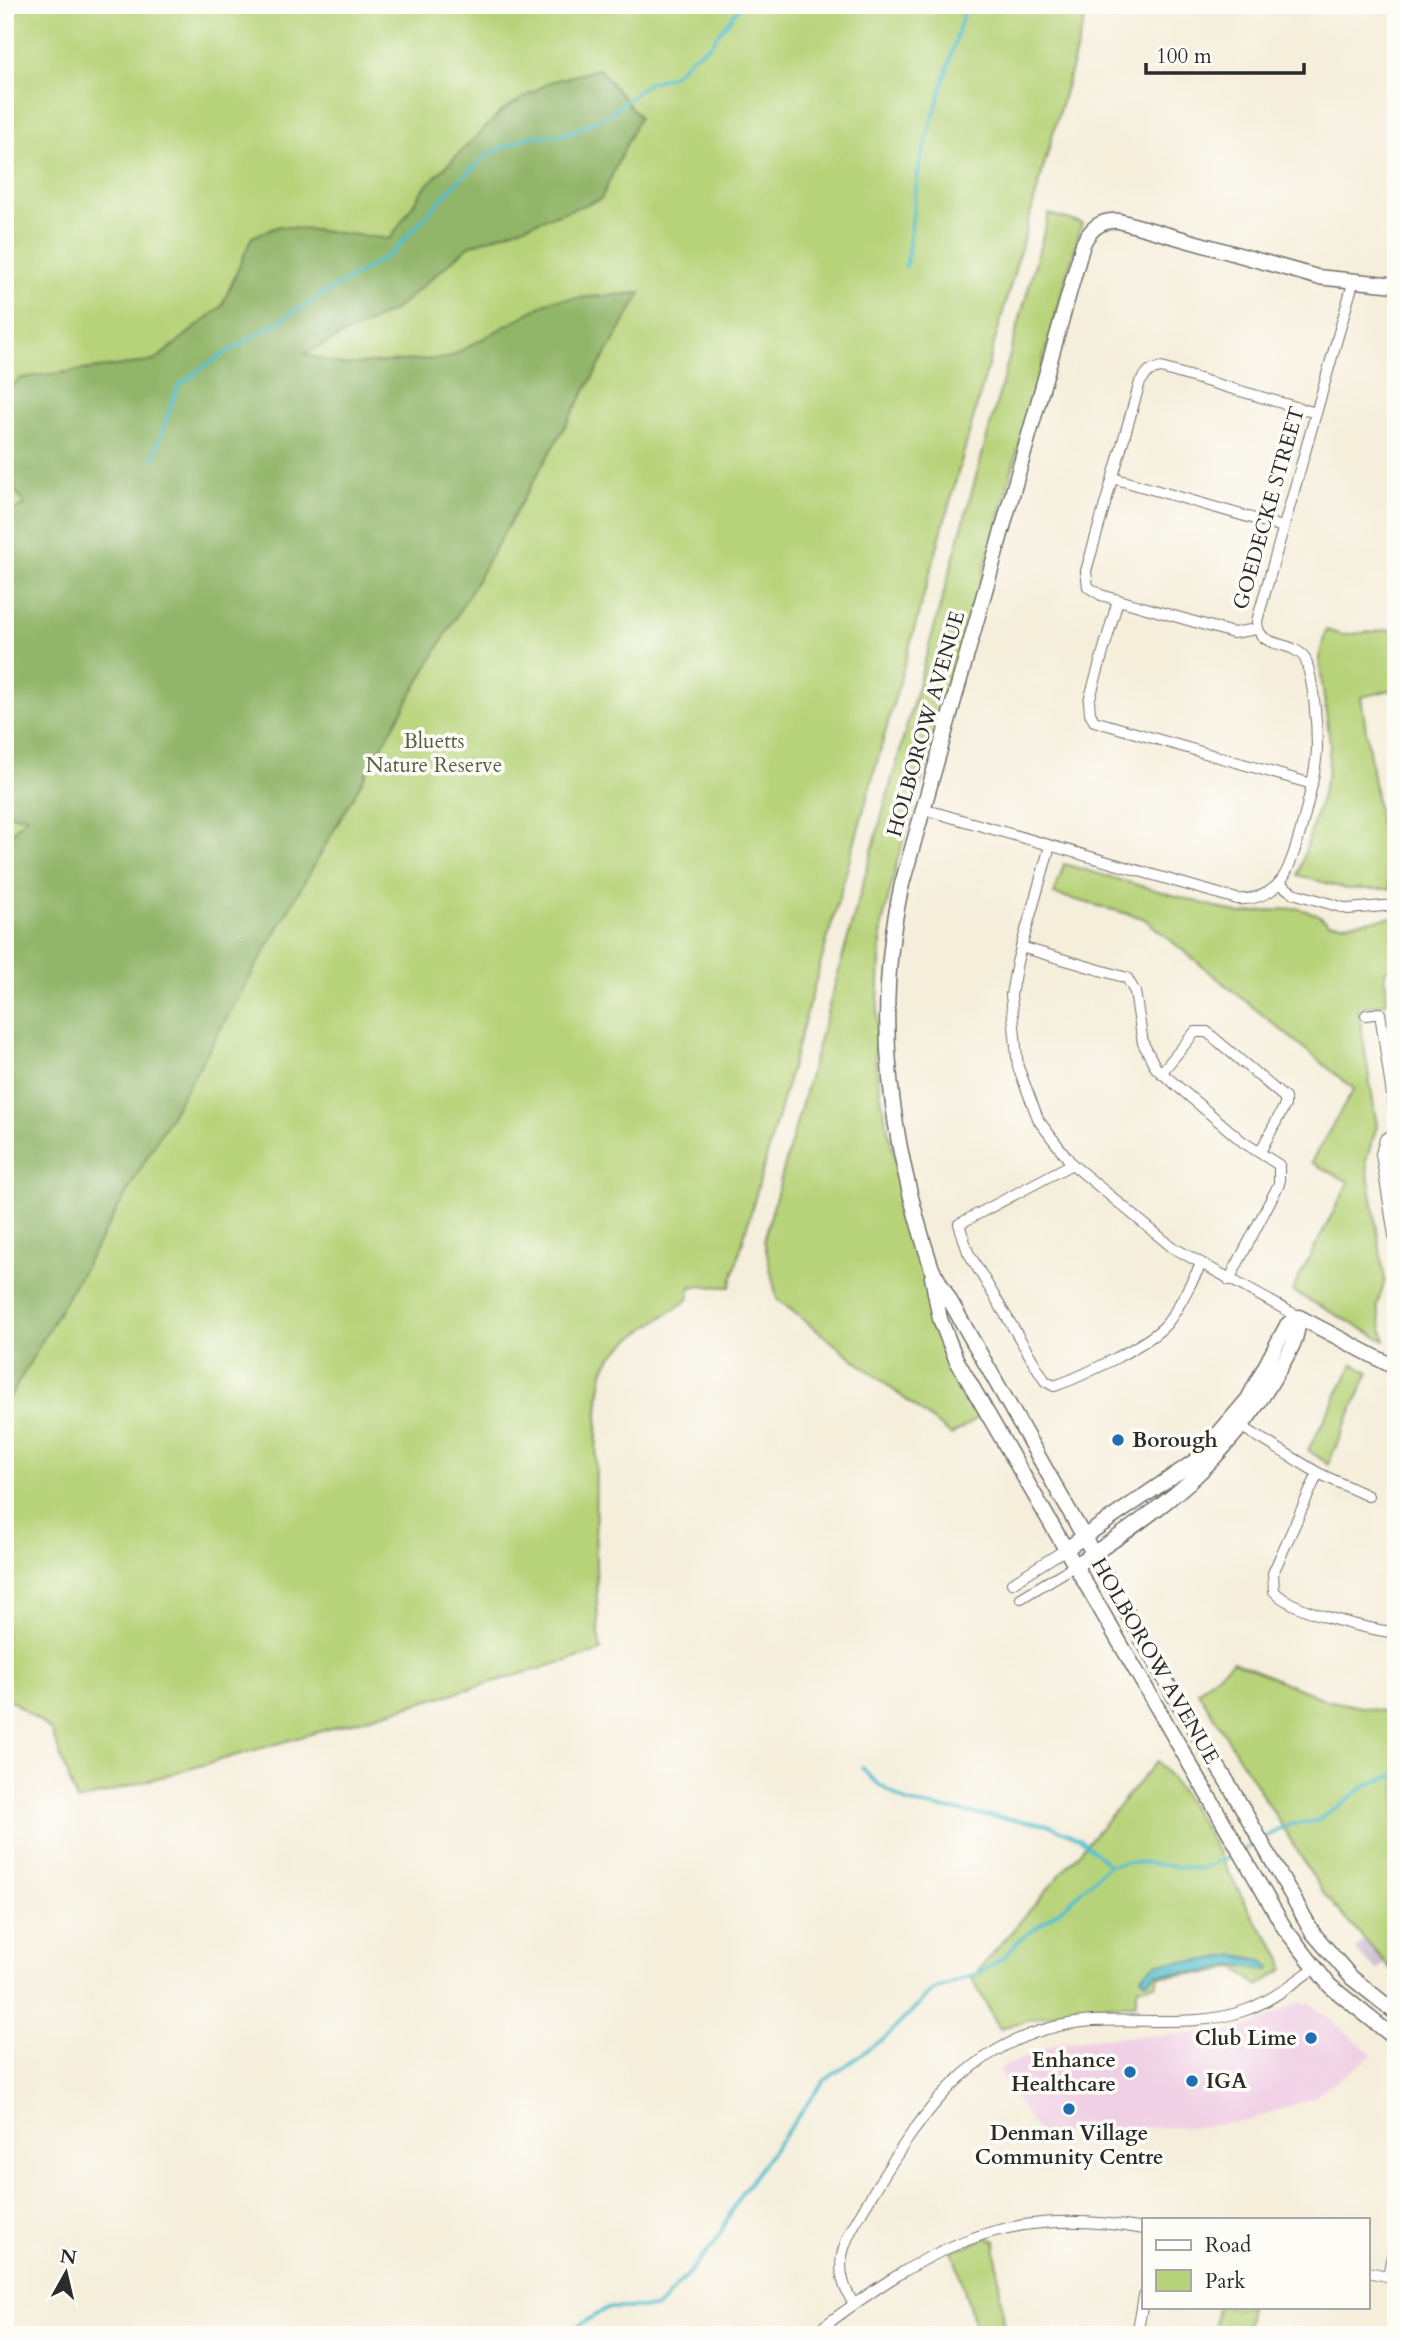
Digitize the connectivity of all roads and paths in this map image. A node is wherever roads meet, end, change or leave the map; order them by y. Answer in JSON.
{"nodes":[{"id":1,"x":1353,"y":283,"type":"junction"},
{"id":2,"x":1396,"y":285,"type":"edge"},
{"id":3,"x":1316,"y":412,"type":"junction"},
{"id":4,"x":1113,"y":478,"type":"junction"},
{"id":5,"x":1283,"y":527,"type":"junction"},
{"id":6,"x":1118,"y":600,"type":"junction"},
{"id":7,"x":1257,"y":629,"type":"junction"},
{"id":8,"x":1312,"y":785,"type":"junction"},
{"id":9,"x":923,"y":809,"type":"junction"},
{"id":10,"x":1050,"y":846,"type":"junction"},
{"id":11,"x":1279,"y":883,"type":"junction"},
{"id":12,"x":1396,"y":905,"type":"edge"},
{"id":13,"x":1021,"y":947,"type":"junction"},
{"id":14,"x":1366,"y":1015,"type":"dead end"},
{"id":15,"x":1161,"y":1073,"type":"junction"},
{"id":16,"x":1396,"y":1123,"type":"edge"},
{"id":17,"x":1396,"y":1132,"type":"edge"},
{"id":18,"x":1260,"y":1152,"type":"junction"},
{"id":19,"x":1072,"y":1164,"type":"junction"},
{"id":20,"x":1396,"y":1248,"type":"edge"},
{"id":21,"x":1201,"y":1265,"type":"junction"},
{"id":22,"x":932,"y":1269,"type":"junction"},
{"id":23,"x":1229,"y":1280,"type":"junction"},
{"id":24,"x":1299,"y":1317,"type":"joint"},
{"id":25,"x":1396,"y":1368,"type":"edge"},
{"id":26,"x":1242,"y":1427,"type":"junction"},
{"id":27,"x":1318,"y":1473,"type":"junction"},
{"id":28,"x":1368,"y":1496,"type":"dead end"},
{"id":29,"x":1086,"y":1536,"type":"junction"},
{"id":30,"x":1066,"y":1549,"type":"junction"},
{"id":31,"x":1095,"y":1553,"type":"junction"},
{"id":32,"x":1076,"y":1565,"type":"junction"},
{"id":33,"x":1012,"y":1583,"type":"dead end"},
{"id":34,"x":1021,"y":1598,"type":"dead end"},
{"id":35,"x":1396,"y":1633,"type":"edge"},
{"id":36,"x":1331,"y":1955,"type":"junction"},
{"id":37,"x":1313,"y":1969,"type":"junction"},
{"id":38,"x":1396,"y":2013,"type":"edge"},
{"id":39,"x":1396,"y":2039,"type":"edge"},
{"id":40,"x":1142,"y":2229,"type":"edge"},
{"id":41,"x":1396,"y":2236,"type":"edge"},
{"id":42,"x":1370,"y":2272,"type":"edge"},
{"id":43,"x":1392,"y":2277,"type":"edge"},
{"id":44,"x":854,"y":2304,"type":"junction"},
{"id":45,"x":1142,"y":2307,"type":"edge"},
{"id":46,"x":812,"y":2335,"type":"edge"},
{"id":47,"x":1137,"y":2335,"type":"edge"}],
"edges":[{"from":1,"to":2,"type":"main road"},
{"from":1,"to":3,"type":"street","name":"GOEDECKE STREET"},
{"from":1,"to":9,"type":"main road","name":"HOLBOROW AVENUE"},
{"from":3,"to":4,"type":"street"},
{"from":3,"to":5,"type":"street","name":"GOEDECKE STREET"},
{"from":4,"to":5,"type":"street"},
{"from":4,"to":6,"type":"street"},
{"from":5,"to":7,"type":"street","name":"GOEDECKE STREET"},
{"from":6,"to":7,"type":"street"},
{"from":6,"to":8,"type":"street"},
{"from":7,"to":8,"type":"street","name":"GOEDECKE STREET"},
{"from":8,"to":11,"type":"street","name":"GOEDECKE STREET"},
{"from":9,"to":10,"type":"street"},
{"from":9,"to":22,"type":"main road","name":"HOLBOROW AVENUE"},
{"from":10,"to":11,"type":"street"},
{"from":10,"to":13,"type":"street"},
{"from":11,"to":12,"type":"street"},
{"from":13,"to":15,"type":"street"},
{"from":13,"to":19,"type":"street"},
{"from":14,"to":16,"type":"street"},
{"from":15,"to":18,"type":"street"},
{"from":15,"to":18,"type":"street"},
{"from":17,"to":20,"type":"street"},
{"from":18,"to":23,"type":"street"},
{"from":19,"to":21,"type":"street"},
{"from":19,"to":21,"type":"street"},
{"from":21,"to":23,"type":"street"},
{"from":22,"to":29,"type":"main road","name":"HOLBOROW AVENUE"},
{"from":22,"to":30,"type":"main road","name":"HOLBOROW AVENUE"},
{"from":23,"to":24,"type":"street"},
{"from":24,"to":25,"type":"main road"},
{"from":26,"to":27,"type":"street"},
{"from":26,"to":29,"type":"main road"},
{"from":26,"to":31,"type":"main road"},
{"from":27,"to":28,"type":"street"},
{"from":27,"to":35,"type":"street"},
{"from":29,"to":30,"type":"main road"},
{"from":29,"to":31,"type":"main road","name":"HOLBOROW AVENUE"},
{"from":30,"to":32,"type":"main road","name":"HOLBOROW AVENUE"},
{"from":30,"to":33,"type":"street"},
{"from":31,"to":32,"type":"main road"},
{"from":31,"to":36,"type":"main road","name":"HOLBOROW AVENUE"},
{"from":32,"to":34,"type":"street"},
{"from":32,"to":37,"type":"main road","name":"HOLBOROW AVENUE"},
{"from":36,"to":37,"type":"main road"},
{"from":36,"to":38,"type":"main road","name":"HOLBOROW AVENUE"},
{"from":37,"to":39,"type":"main road","name":"HOLBOROW AVENUE"},
{"from":37,"to":44,"type":"street"},
{"from":40,"to":44,"type":"street"},
{"from":41,"to":43,"type":"street"},
{"from":42,"to":43,"type":"street"},
{"from":44,"to":46,"type":"street"},
{"from":45,"to":47,"type":"street"}]}
